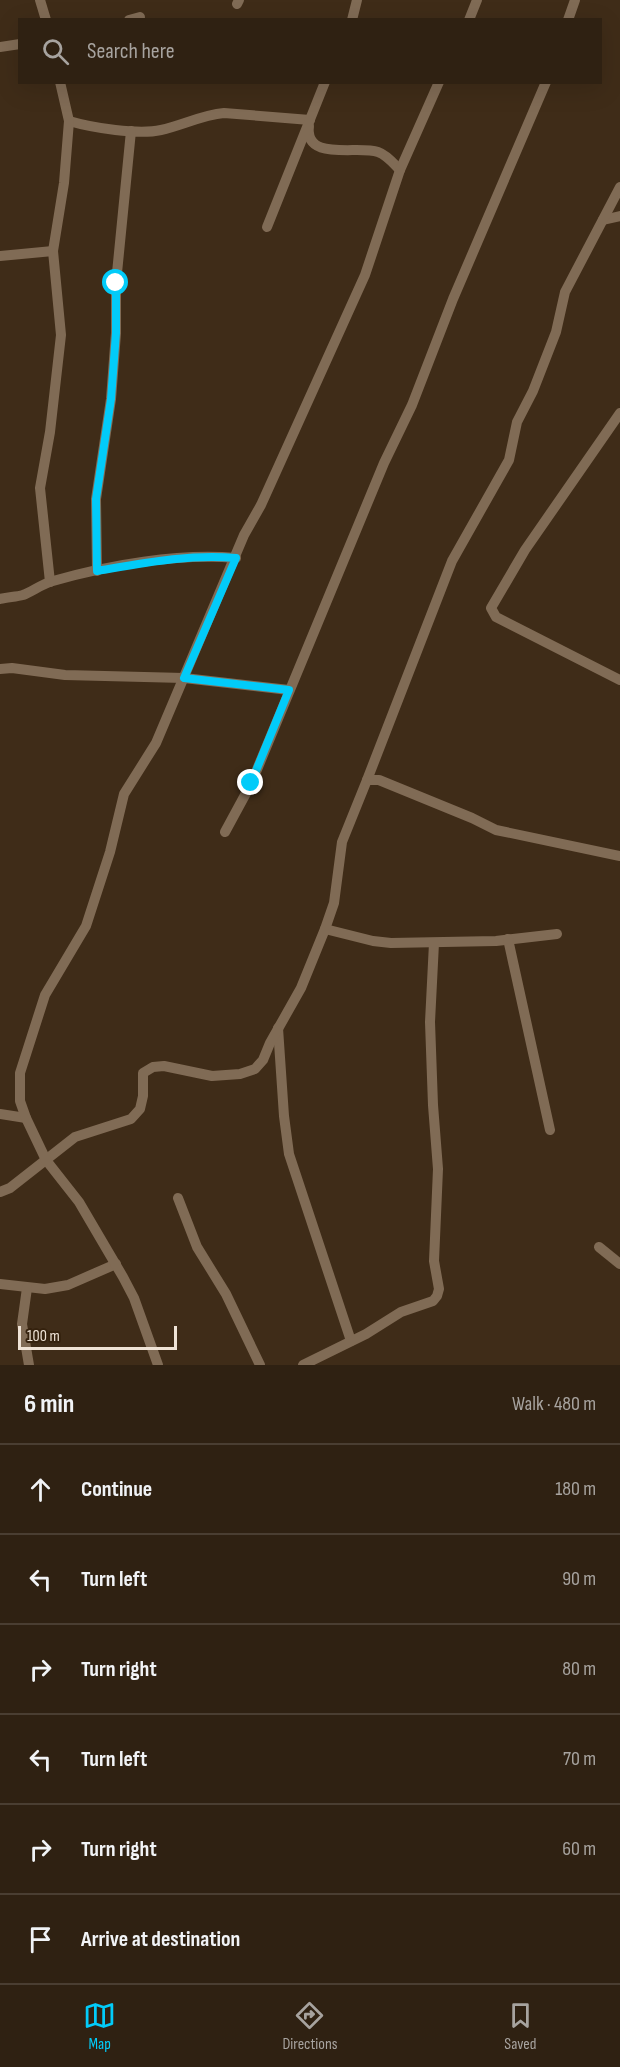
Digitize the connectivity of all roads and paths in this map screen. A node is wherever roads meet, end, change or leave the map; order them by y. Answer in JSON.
{"nodes":[{"id":1,"x":40,"y":0,"type":"edge"},
{"id":2,"x":357,"y":0,"type":"edge"},
{"id":3,"x":477,"y":0,"type":"edge"},
{"id":4,"x":575,"y":0,"type":"edge"},
{"id":5,"x":45,"y":18,"type":"edge"},
{"id":6,"x":352,"y":18,"type":"edge"},
{"id":7,"x":470,"y":18,"type":"edge"},
{"id":8,"x":569,"y":18,"type":"edge"},
{"id":9,"x":18,"y":44,"type":"edge"},
{"id":10,"x":0,"y":47,"type":"edge"},
{"id":11,"x":60,"y":84,"type":"edge"},
{"id":12,"x":324,"y":84,"type":"edge"},
{"id":13,"x":438,"y":84,"type":"edge"},
{"id":14,"x":545,"y":84,"type":"edge"},
{"id":15,"x":310,"y":120,"type":"junction"},
{"id":16,"x":69,"y":121,"type":"junction"},
{"id":17,"x":131,"y":131,"type":"junction"},
{"id":18,"x":400,"y":170,"type":"junction"},
{"id":19,"x":620,"y":187,"type":"edge"},
{"id":20,"x":620,"y":216,"type":"edge"},
{"id":21,"x":603,"y":220,"type":"junction"},
{"id":22,"x":267,"y":227,"type":"dead end"},
{"id":23,"x":53,"y":251,"type":"junction"},
{"id":24,"x":0,"y":256,"type":"edge"},
{"id":25,"x":620,"y":413,"type":"edge"},
{"id":26,"x":236,"y":558,"type":"junction"},
{"id":27,"x":97,"y":571,"type":"junction"},
{"id":28,"x":51,"y":582,"type":"junction"},
{"id":29,"x":0,"y":599,"type":"edge"},
{"id":30,"x":0,"y":669,"type":"edge"},
{"id":31,"x":184,"y":678,"type":"junction"},
{"id":32,"x":620,"y":680,"type":"edge"},
{"id":33,"x":289,"y":690,"type":"junction"},
{"id":34,"x":367,"y":780,"type":"junction"},
{"id":35,"x":225,"y":832,"type":"dead end"},
{"id":36,"x":620,"y":856,"type":"edge"},
{"id":37,"x":325,"y":929,"type":"junction"},
{"id":38,"x":557,"y":934,"type":"dead end"},
{"id":39,"x":508,"y":939,"type":"junction"},
{"id":40,"x":434,"y":943,"type":"junction"},
{"id":41,"x":278,"y":1028,"type":"junction"},
{"id":42,"x":0,"y":1114,"type":"edge"},
{"id":43,"x":26,"y":1118,"type":"junction"},
{"id":44,"x":550,"y":1130,"type":"dead end"},
{"id":45,"x":46,"y":1160,"type":"junction"},
{"id":46,"x":0,"y":1192,"type":"edge"},
{"id":47,"x":178,"y":1198,"type":"dead end"},
{"id":48,"x":599,"y":1247,"type":"dead end"},
{"id":49,"x":116,"y":1264,"type":"junction"},
{"id":50,"x":620,"y":1264,"type":"edge"},
{"id":51,"x":0,"y":1284,"type":"edge"},
{"id":52,"x":27,"y":1288,"type":"junction"},
{"id":53,"x":351,"y":1341,"type":"junction"},
{"id":54,"x":29,"y":1365,"type":"edge"},
{"id":55,"x":158,"y":1365,"type":"edge"},
{"id":56,"x":260,"y":1365,"type":"edge"},
{"id":57,"x":303,"y":1365,"type":"edge"}],
"edges":[{"from":1,"to":5,"type":"street"},
{"from":2,"to":6,"type":"street"},
{"from":3,"to":7,"type":"street"},
{"from":4,"to":8,"type":"street"},
{"from":9,"to":10,"type":"street"},
{"from":11,"to":16,"type":"street"},
{"from":12,"to":15,"type":"street"},
{"from":13,"to":18,"type":"street"},
{"from":14,"to":33,"type":"street"},
{"from":15,"to":17,"type":"street"},
{"from":15,"to":18,"type":"street"},
{"from":15,"to":22,"type":"street"},
{"from":16,"to":17,"type":"street"},
{"from":16,"to":23,"type":"street"},
{"from":17,"to":27,"type":"street"},
{"from":18,"to":26,"type":"street"},
{"from":19,"to":21,"type":"street"},
{"from":20,"to":21,"type":"street"},
{"from":21,"to":34,"type":"street"},
{"from":23,"to":24,"type":"street"},
{"from":23,"to":28,"type":"street"},
{"from":25,"to":32,"type":"street"},
{"from":26,"to":27,"type":"street"},
{"from":26,"to":31,"type":"street"},
{"from":27,"to":28,"type":"street"},
{"from":28,"to":29,"type":"street"},
{"from":30,"to":31,"type":"street"},
{"from":31,"to":33,"type":"street"},
{"from":31,"to":43,"type":"street"},
{"from":33,"to":35,"type":"street"},
{"from":34,"to":36,"type":"street"},
{"from":34,"to":37,"type":"street"},
{"from":37,"to":40,"type":"street"},
{"from":37,"to":41,"type":"street"},
{"from":38,"to":39,"type":"street"},
{"from":39,"to":40,"type":"street"},
{"from":39,"to":44,"type":"street"},
{"from":40,"to":53,"type":"street"},
{"from":41,"to":45,"type":"street"},
{"from":41,"to":53,"type":"street"},
{"from":42,"to":43,"type":"street"},
{"from":43,"to":45,"type":"street"},
{"from":45,"to":46,"type":"street"},
{"from":45,"to":49,"type":"street"},
{"from":47,"to":56,"type":"street"},
{"from":48,"to":50,"type":"street"},
{"from":49,"to":52,"type":"street"},
{"from":49,"to":55,"type":"street"},
{"from":51,"to":52,"type":"street"},
{"from":52,"to":54,"type":"street"},
{"from":53,"to":57,"type":"street"}]}
